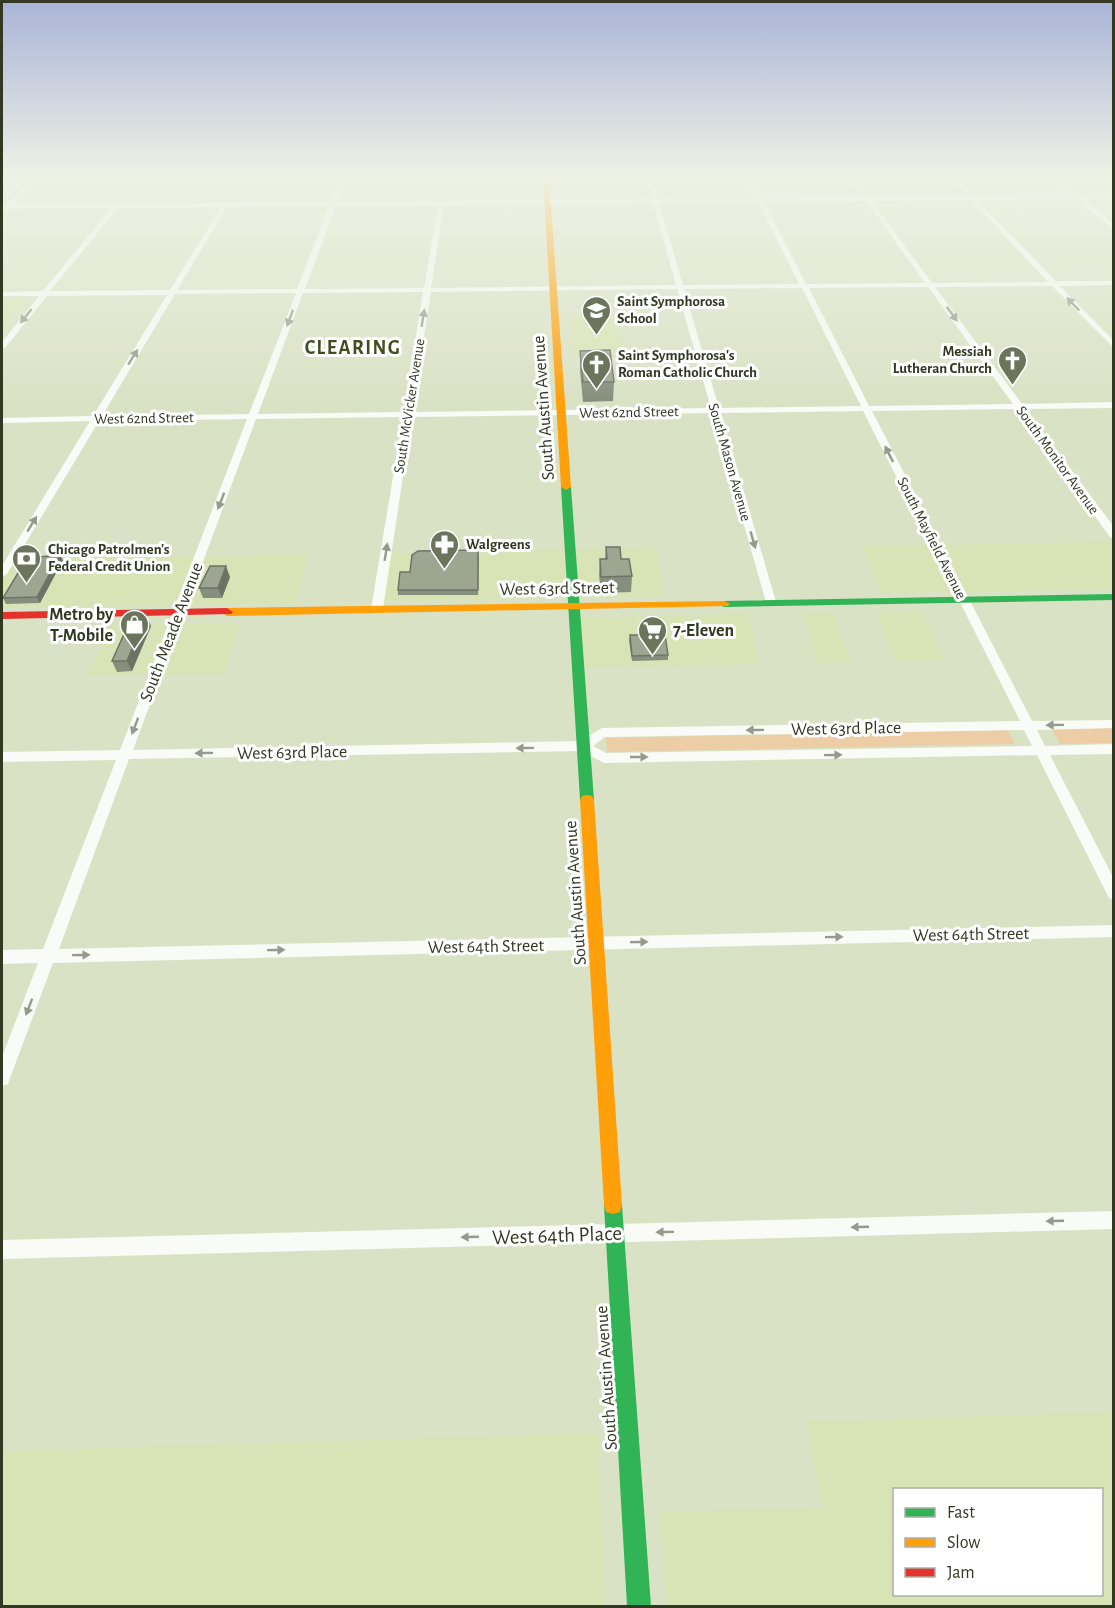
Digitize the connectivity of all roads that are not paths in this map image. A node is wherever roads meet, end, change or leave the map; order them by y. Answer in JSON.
{"nodes":[{"id":1,"x":79,"y":252,"type":"edge"},
{"id":2,"x":197,"y":252,"type":"edge"},
{"id":3,"x":315,"y":252,"type":"edge"},
{"id":4,"x":433,"y":252,"type":"edge"},
{"id":5,"x":551,"y":252,"type":"edge"},
{"id":6,"x":670,"y":252,"type":"edge"},
{"id":7,"x":787,"y":252,"type":"edge"},
{"id":8,"x":906,"y":252,"type":"edge"},
{"id":9,"x":1023,"y":252,"type":"edge"},
{"id":10,"x":1113,"y":283,"type":"edge"},
{"id":11,"x":1053,"y":284,"type":"junction"},
{"id":12,"x":930,"y":285,"type":"junction"},
{"id":13,"x":804,"y":286,"type":"junction"},
{"id":14,"x":680,"y":287,"type":"junction"},
{"id":15,"x":553,"y":289,"type":"junction"},
{"id":16,"x":427,"y":290,"type":"junction"},
{"id":17,"x":300,"y":291,"type":"junction"},
{"id":18,"x":172,"y":293,"type":"junction"},
{"id":19,"x":2,"y":294,"type":"edge"},
{"id":20,"x":45,"y":294,"type":"junction"},
{"id":21,"x":2,"y":346,"type":"edge"},
{"id":22,"x":1113,"y":346,"type":"edge"},
{"id":23,"x":1113,"y":405,"type":"edge"},
{"id":24,"x":1019,"y":407,"type":"junction"},
{"id":25,"x":867,"y":409,"type":"junction"},
{"id":26,"x":715,"y":411,"type":"junction"},
{"id":27,"x":561,"y":412,"type":"junction"},
{"id":28,"x":408,"y":414,"type":"junction"},
{"id":29,"x":253,"y":416,"type":"junction"},
{"id":30,"x":95,"y":418,"type":"junction"},
{"id":31,"x":2,"y":420,"type":"edge"},
{"id":32,"x":1113,"y":535,"type":"edge"},
{"id":33,"x":2,"y":574,"type":"edge"},
{"id":34,"x":1113,"y":597,"type":"edge"},
{"id":35,"x":964,"y":600,"type":"junction"},
{"id":36,"x":771,"y":602,"type":"junction"},
{"id":37,"x":574,"y":606,"type":"junction"},
{"id":38,"x":376,"y":609,"type":"junction"},
{"id":39,"x":179,"y":613,"type":"junction"},
{"id":40,"x":2,"y":615,"type":"edge"},
{"id":41,"x":1113,"y":724,"type":"edge"},
{"id":42,"x":1028,"y":725,"type":"junction"},
{"id":43,"x":583,"y":747,"type":"junction"},
{"id":44,"x":1113,"y":749,"type":"edge"},
{"id":45,"x":1041,"y":751,"type":"junction"},
{"id":46,"x":124,"y":755,"type":"junction"},
{"id":47,"x":2,"y":757,"type":"edge"},
{"id":48,"x":1113,"y":894,"type":"edge"},
{"id":49,"x":1113,"y":931,"type":"edge"},
{"id":50,"x":596,"y":943,"type":"junction"},
{"id":51,"x":48,"y":956,"type":"junction"},
{"id":52,"x":2,"y":957,"type":"edge"},
{"id":53,"x":2,"y":1078,"type":"edge"},
{"id":54,"x":1113,"y":1220,"type":"edge"},
{"id":55,"x":615,"y":1233,"type":"junction"},
{"id":56,"x":2,"y":1250,"type":"edge"},
{"id":57,"x":639,"y":1606,"type":"edge"}],
"edges":[{"from":1,"to":20,"type":"street"},
{"from":2,"to":18,"type":"street"},
{"from":3,"to":17,"type":"street","name":"South Meade Avenue"},
{"from":4,"to":16,"type":"street","name":"South McVicker Avenue"},
{"from":5,"to":15,"type":"street","name":"South Austin Avenue"},
{"from":6,"to":14,"type":"street","name":"South Mason Avenue"},
{"from":7,"to":13,"type":"street","name":"South Mayfield Avenue"},
{"from":8,"to":12,"type":"street","name":"South Monitor Avenue"},
{"from":9,"to":11,"type":"street"},
{"from":10,"to":11,"type":"street"},
{"from":11,"to":12,"type":"street"},
{"from":22,"to":11,"type":"street","one_way":true},
{"from":12,"to":13,"type":"street"},
{"from":12,"to":24,"type":"street","name":"South Monitor Avenue","one_way":true},
{"from":13,"to":14,"type":"street"},
{"from":13,"to":25,"type":"street","name":"South Mayfield Avenue"},
{"from":14,"to":15,"type":"street"},
{"from":14,"to":26,"type":"street","name":"South Mason Avenue"},
{"from":15,"to":16,"type":"street"},
{"from":15,"to":27,"type":"street","name":"South Austin Avenue"},
{"from":16,"to":17,"type":"street"},
{"from":28,"to":16,"type":"street","name":"South McVicker Avenue","one_way":true},
{"from":17,"to":18,"type":"street"},
{"from":17,"to":29,"type":"street","name":"South Meade Avenue","one_way":true},
{"from":18,"to":20,"type":"street"},
{"from":30,"to":18,"type":"street","one_way":true},
{"from":19,"to":20,"type":"street"},
{"from":20,"to":21,"type":"street","one_way":true},
{"from":23,"to":24,"type":"street","name":"West 62nd Street"},
{"from":24,"to":25,"type":"street","name":"West 62nd Street"},
{"from":24,"to":32,"type":"street","name":"South Monitor Avenue"},
{"from":25,"to":26,"type":"street","name":"West 62nd Street"},
{"from":35,"to":25,"type":"street","name":"South Mayfield Avenue","one_way":true},
{"from":26,"to":27,"type":"street","name":"West 62nd Street"},
{"from":26,"to":36,"type":"street","name":"South Mason Avenue","one_way":true},
{"from":27,"to":28,"type":"street","name":"West 62nd Street"},
{"from":27,"to":37,"type":"street","name":"South Austin Avenue"},
{"from":28,"to":29,"type":"street","name":"West 62nd Street"},
{"from":38,"to":28,"type":"street","name":"South McVicker Avenue","one_way":true},
{"from":29,"to":30,"type":"street","name":"West 62nd Street"},
{"from":29,"to":39,"type":"street","name":"South Meade Avenue","one_way":true},
{"from":30,"to":31,"type":"street","name":"West 62nd Street"},
{"from":33,"to":30,"type":"street","one_way":true},
{"from":34,"to":35,"type":"street","name":"West 63rd Street"},
{"from":35,"to":36,"type":"street","name":"West 63rd Street"},
{"from":35,"to":42,"type":"street","name":"South Mayfield Avenue"},
{"from":36,"to":37,"type":"street","name":"West 63rd Street"},
{"from":37,"to":38,"type":"street","name":"West 63rd Street"},
{"from":37,"to":43,"type":"street","name":"South Austin Avenue"},
{"from":38,"to":39,"type":"street","name":"West 63rd Street"},
{"from":39,"to":40,"type":"street","name":"West 63rd Street"},
{"from":39,"to":46,"type":"street","name":"South Meade Avenue","one_way":true},
{"from":41,"to":42,"type":"street","name":"West 63rd Place","one_way":true},
{"from":42,"to":43,"type":"street","name":"West 63rd Place","one_way":true},
{"from":42,"to":45,"type":"street","name":"South Mayfield Avenue"},
{"from":43,"to":45,"type":"street","name":"West 63rd Place","one_way":true},
{"from":43,"to":46,"type":"street","name":"West 63rd Place","one_way":true},
{"from":43,"to":50,"type":"street","name":"South Austin Avenue"},
{"from":44,"to":45,"type":"street","name":"West 63rd Place"},
{"from":45,"to":48,"type":"street","name":"South Mayfield Avenue"},
{"from":46,"to":47,"type":"street","name":"West 63rd Place"},
{"from":46,"to":51,"type":"street","name":"South Meade Avenue"},
{"from":50,"to":49,"type":"street","name":"West 64th Street","one_way":true},
{"from":51,"to":50,"type":"street","name":"West 64th Street","one_way":true},
{"from":50,"to":55,"type":"street","name":"South Austin Avenue"},
{"from":51,"to":52,"type":"street","name":"West 64th Street"},
{"from":51,"to":53,"type":"street","name":"South Meade Avenue","one_way":true},
{"from":54,"to":55,"type":"street","name":"West 64th Place","one_way":true},
{"from":55,"to":56,"type":"street","name":"West 64th Place","one_way":true},
{"from":55,"to":57,"type":"street","name":"South Austin Avenue"}]}
